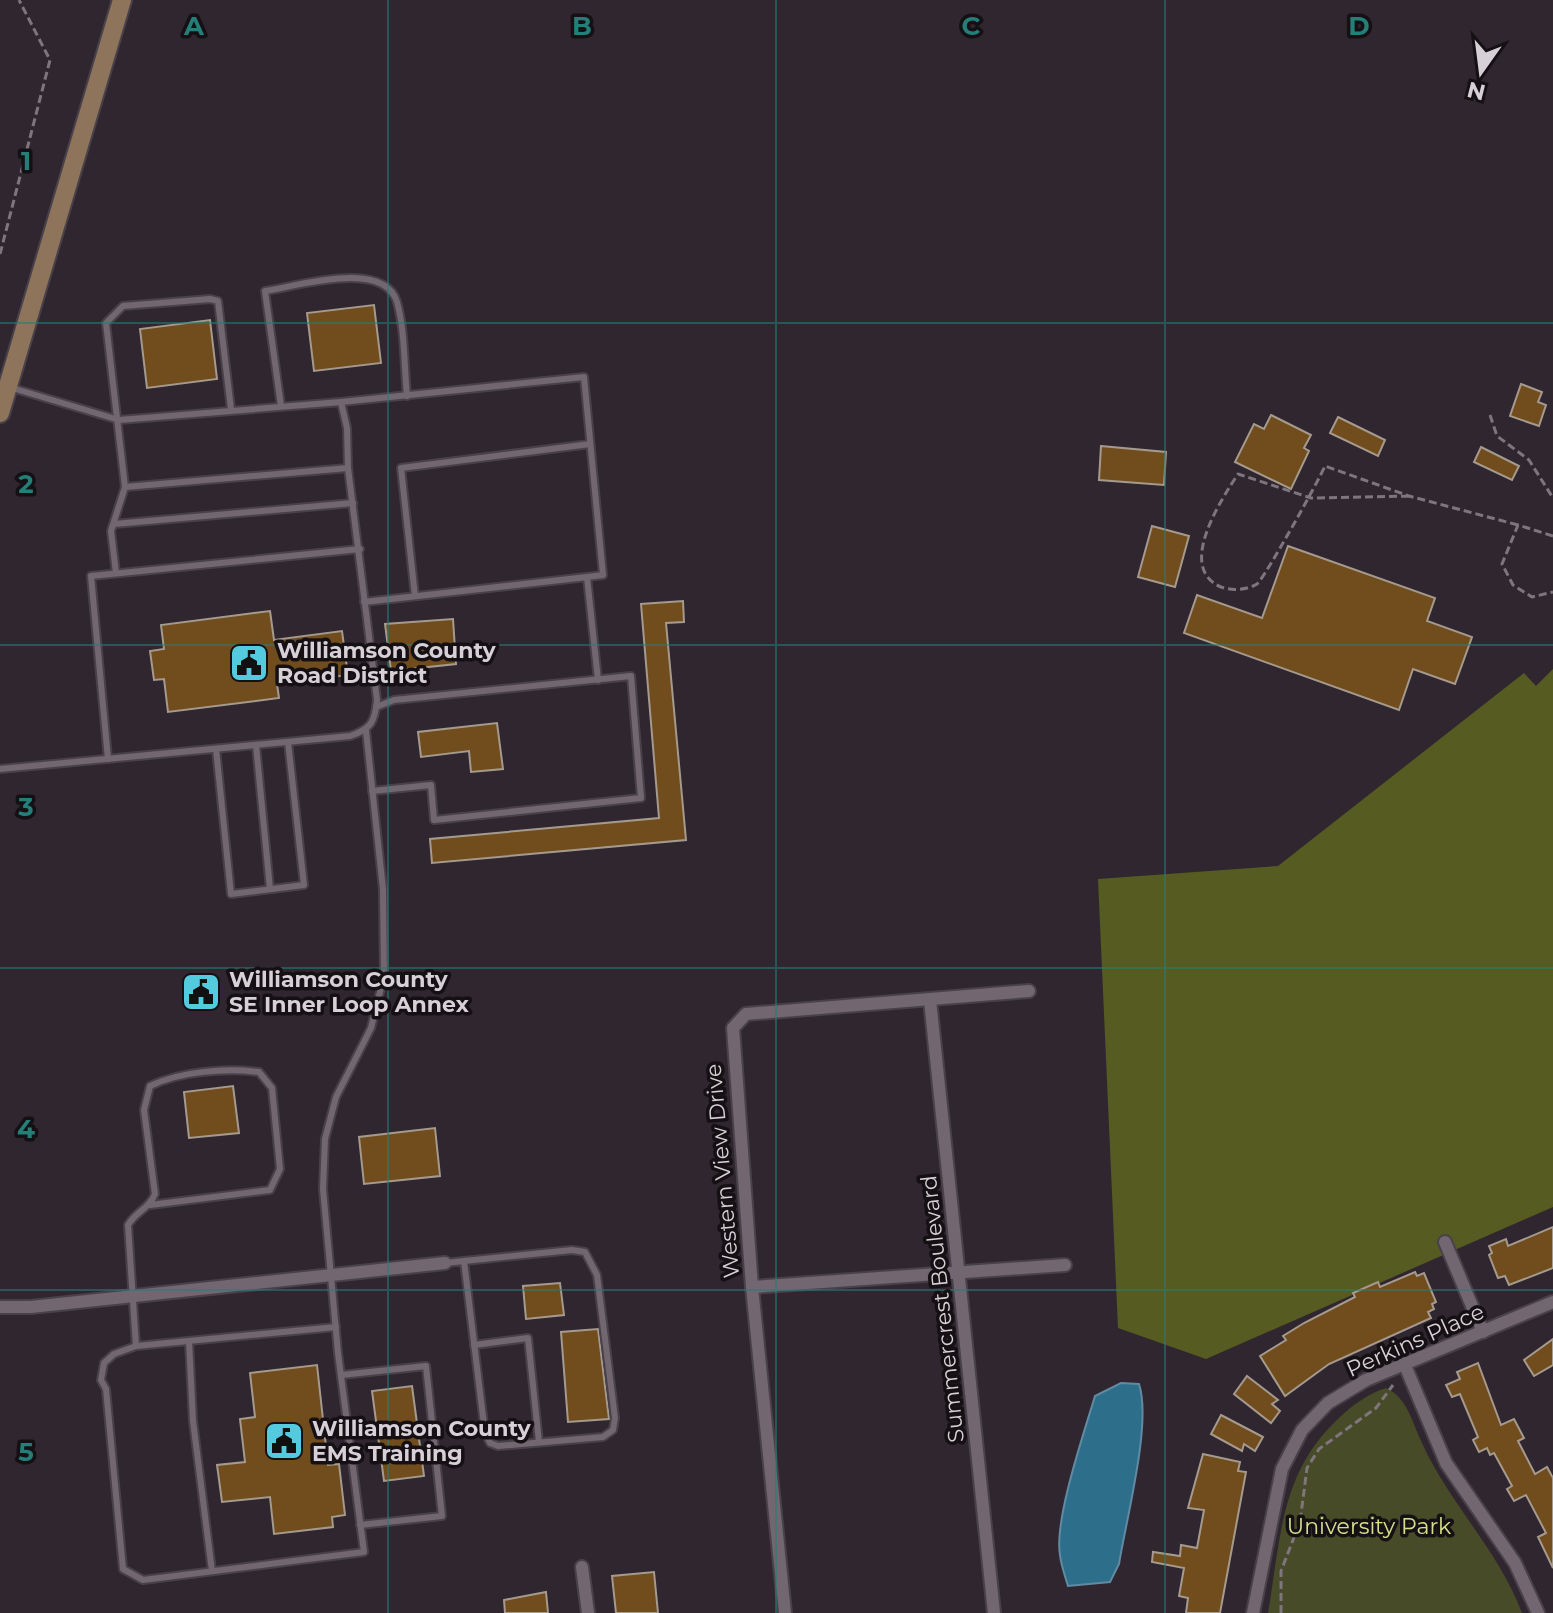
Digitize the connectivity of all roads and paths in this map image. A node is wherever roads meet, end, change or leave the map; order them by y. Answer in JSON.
{"nodes":[{"id":1,"x":19,"y":0,"type":"edge"},
{"id":2,"x":122,"y":0,"type":"edge"},
{"id":3,"x":0,"y":254,"type":"edge"},
{"id":4,"x":4,"y":386,"type":"edge"},
{"id":5,"x":407,"y":396,"type":"junction"},
{"id":6,"x":341,"y":402,"type":"junction"},
{"id":7,"x":281,"y":406,"type":"junction"},
{"id":8,"x":231,"y":409,"type":"junction"},
{"id":9,"x":0,"y":413,"type":"edge"},
{"id":10,"x":1490,"y":415,"type":"dead end"},
{"id":11,"x":119,"y":420,"type":"junction"},
{"id":12,"x":590,"y":444,"type":"junction"},
{"id":13,"x":348,"y":468,"type":"junction"},
{"id":14,"x":125,"y":487,"type":"junction"},
{"id":15,"x":1409,"y":496,"type":"junction"},
{"id":16,"x":1311,"y":498,"type":"junction"},
{"id":17,"x":1553,"y":498,"type":"edge"},
{"id":18,"x":353,"y":503,"type":"junction"},
{"id":19,"x":114,"y":524,"type":"junction"},
{"id":20,"x":1518,"y":525,"type":"junction"},
{"id":21,"x":1553,"y":536,"type":"edge"},
{"id":22,"x":360,"y":549,"type":"junction"},
{"id":23,"x":116,"y":573,"type":"junction"},
{"id":24,"x":587,"y":577,"type":"junction"},
{"id":25,"x":1553,"y":592,"type":"edge"},
{"id":26,"x":415,"y":596,"type":"junction"},
{"id":27,"x":364,"y":602,"type":"junction"},
{"id":28,"x":598,"y":680,"type":"junction"},
{"id":29,"x":376,"y":707,"type":"junction"},
{"id":30,"x":366,"y":731,"type":"junction"},
{"id":31,"x":288,"y":742,"type":"junction"},
{"id":32,"x":256,"y":745,"type":"junction"},
{"id":33,"x":216,"y":749,"type":"junction"},
{"id":34,"x":108,"y":759,"type":"junction"},
{"id":35,"x":0,"y":769,"type":"edge"},
{"id":36,"x":372,"y":791,"type":"junction"},
{"id":37,"x":270,"y":889,"type":"junction"},
{"id":38,"x":1029,"y":991,"type":"dead end"},
{"id":39,"x":930,"y":1000,"type":"junction"},
{"id":40,"x":150,"y":1205,"type":"junction"},
{"id":41,"x":1445,"y":1242,"type":"dead end"},
{"id":42,"x":464,"y":1261,"type":"junction"},
{"id":43,"x":445,"y":1263,"type":"joint"},
{"id":44,"x":1065,"y":1265,"type":"dead end"},
{"id":45,"x":959,"y":1273,"type":"junction"},
{"id":46,"x":332,"y":1275,"type":"junction"},
{"id":47,"x":752,"y":1287,"type":"junction"},
{"id":48,"x":133,"y":1296,"type":"junction"},
{"id":49,"x":1553,"y":1302,"type":"edge"},
{"id":50,"x":0,"y":1307,"type":"edge"},
{"id":51,"x":336,"y":1327,"type":"junction"},
{"id":52,"x":1483,"y":1332,"type":"junction"},
{"id":53,"x":189,"y":1341,"type":"junction"},
{"id":54,"x":474,"y":1345,"type":"junction"},
{"id":55,"x":136,"y":1346,"type":"junction"},
{"id":56,"x":1404,"y":1363,"type":"junction"},
{"id":57,"x":341,"y":1375,"type":"junction"},
{"id":58,"x":1393,"y":1385,"type":"dead end"},
{"id":59,"x":539,"y":1442,"type":"junction"},
{"id":60,"x":360,"y":1525,"type":"junction"},
{"id":61,"x":582,"y":1567,"type":"dead end"},
{"id":62,"x":212,"y":1571,"type":"junction"},
{"id":63,"x":588,"y":1613,"type":"edge"},
{"id":64,"x":785,"y":1613,"type":"edge"},
{"id":65,"x":994,"y":1613,"type":"edge"},
{"id":66,"x":1253,"y":1613,"type":"edge"},
{"id":67,"x":1281,"y":1613,"type":"edge"},
{"id":68,"x":1538,"y":1613,"type":"edge"}],
"edges":[{"from":1,"to":3,"type":"path"},
{"from":2,"to":4,"type":"main road"},
{"from":4,"to":9,"type":"main road"},
{"from":4,"to":11,"type":"lane"},
{"from":5,"to":6,"type":"lane"},
{"from":5,"to":7,"type":"lane"},
{"from":5,"to":12,"type":"lane"},
{"from":6,"to":7,"type":"lane"},
{"from":6,"to":13,"type":"lane"},
{"from":7,"to":8,"type":"lane"},
{"from":8,"to":11,"type":"lane"},
{"from":8,"to":11,"type":"lane"},
{"from":10,"to":17,"type":"path"},
{"from":11,"to":14,"type":"lane"},
{"from":12,"to":24,"type":"lane"},
{"from":12,"to":26,"type":"lane"},
{"from":13,"to":14,"type":"lane"},
{"from":13,"to":18,"type":"lane"},
{"from":14,"to":19,"type":"lane"},
{"from":15,"to":16,"type":"path"},
{"from":15,"to":16,"type":"path"},
{"from":15,"to":20,"type":"path"},
{"from":16,"to":16,"type":"path"},
{"from":18,"to":19,"type":"lane"},
{"from":18,"to":22,"type":"lane"},
{"from":19,"to":23,"type":"lane"},
{"from":20,"to":21,"type":"path"},
{"from":20,"to":25,"type":"path"},
{"from":22,"to":23,"type":"lane"},
{"from":22,"to":27,"type":"lane"},
{"from":23,"to":34,"type":"lane"},
{"from":24,"to":26,"type":"lane"},
{"from":24,"to":28,"type":"lane"},
{"from":26,"to":27,"type":"lane"},
{"from":27,"to":29,"type":"lane"},
{"from":28,"to":29,"type":"lane"},
{"from":28,"to":36,"type":"lane"},
{"from":29,"to":30,"type":"lane"},
{"from":30,"to":31,"type":"lane"},
{"from":30,"to":36,"type":"lane"},
{"from":31,"to":32,"type":"lane"},
{"from":31,"to":37,"type":"lane"},
{"from":32,"to":33,"type":"lane"},
{"from":32,"to":37,"type":"lane"},
{"from":33,"to":34,"type":"lane"},
{"from":33,"to":37,"type":"lane"},
{"from":34,"to":35,"type":"lane"},
{"from":36,"to":46,"type":"lane"},
{"from":38,"to":39,"type":"street","name":"Western View Drive"},
{"from":39,"to":45,"type":"street","name":"Summercrest Boulevard"},
{"from":39,"to":47,"type":"street","name":"Western View Drive"},
{"from":40,"to":40,"type":"lane"},
{"from":40,"to":48,"type":"lane"},
{"from":41,"to":52,"type":"street"},
{"from":42,"to":43,"type":"lane"},
{"from":42,"to":54,"type":"lane"},
{"from":42,"to":59,"type":"lane"},
{"from":43,"to":46,"type":"street"},
{"from":44,"to":45,"type":"street"},
{"from":45,"to":47,"type":"street"},
{"from":45,"to":65,"type":"street","name":"Summercrest Boulevard"},
{"from":46,"to":48,"type":"street"},
{"from":46,"to":51,"type":"lane"},
{"from":47,"to":64,"type":"street","name":"Western View Drive"},
{"from":48,"to":50,"type":"street"},
{"from":48,"to":55,"type":"lane"},
{"from":49,"to":52,"type":"street","name":"Perkins Place"},
{"from":51,"to":53,"type":"lane"},
{"from":51,"to":57,"type":"lane"},
{"from":52,"to":56,"type":"street","name":"Perkins Place"},
{"from":53,"to":55,"type":"lane"},
{"from":53,"to":62,"type":"lane"},
{"from":54,"to":59,"type":"lane"},
{"from":54,"to":59,"type":"lane"},
{"from":55,"to":62,"type":"lane"},
{"from":56,"to":66,"type":"street","name":"Perkins Place"},
{"from":56,"to":68,"type":"street"},
{"from":57,"to":60,"type":"lane"},
{"from":57,"to":60,"type":"lane"},
{"from":58,"to":67,"type":"path"},
{"from":60,"to":62,"type":"lane"},
{"from":61,"to":63,"type":"street"}]}
